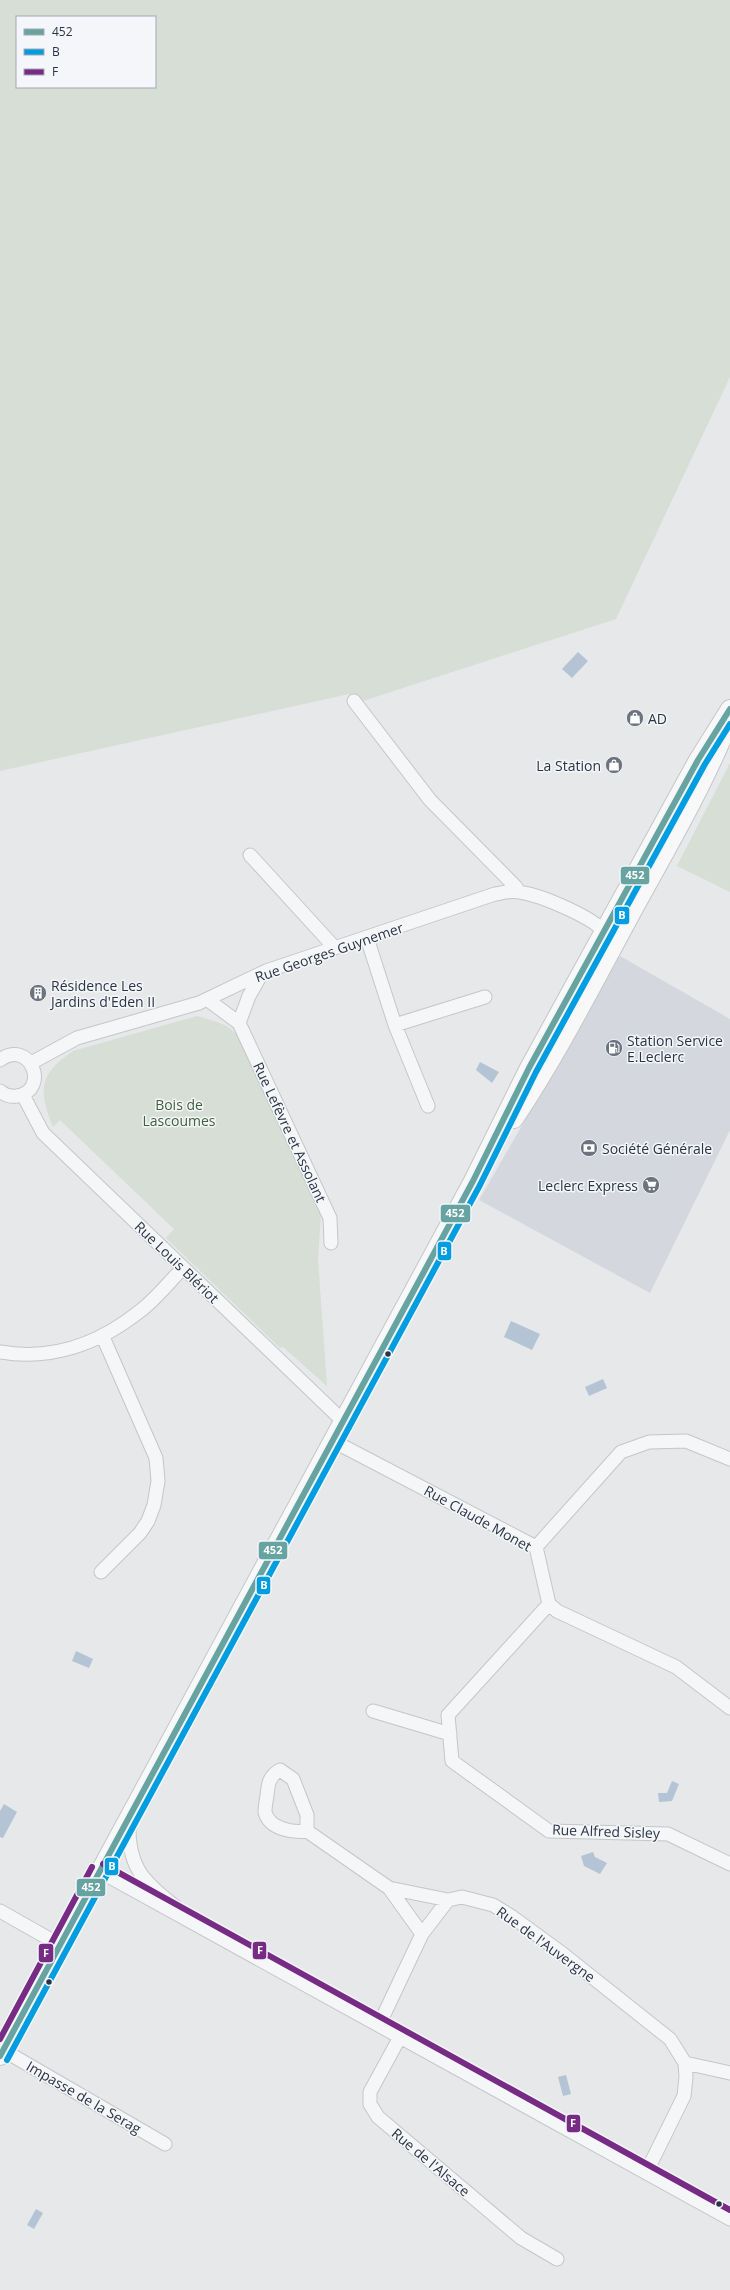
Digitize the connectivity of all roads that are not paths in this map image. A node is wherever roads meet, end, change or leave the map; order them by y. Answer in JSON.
{"nodes":[{"id":1,"x":354,"y":701,"type":"dead end"},
{"id":2,"x":730,"y":708,"type":"edge"},
{"id":3,"x":730,"y":719,"type":"edge"},
{"id":4,"x":250,"y":855,"type":"dead end"},
{"id":5,"x":518,"y":891,"type":"junction"},
{"id":6,"x":605,"y":930,"type":"junction"},
{"id":7,"x":367,"y":938,"type":"junction"},
{"id":8,"x":613,"y":947,"type":"junction"},
{"id":9,"x":335,"y":948,"type":"junction"},
{"id":10,"x":262,"y":973,"type":"junction"},
{"id":11,"x":485,"y":997,"type":"dead end"},
{"id":12,"x":208,"y":1000,"type":"junction"},
{"id":13,"x":239,"y":1023,"type":"junction"},
{"id":14,"x":395,"y":1024,"type":"junction"},
{"id":15,"x":0,"y":1060,"type":"edge"},
{"id":16,"x":31,"y":1063,"type":"junction"},
{"id":17,"x":0,"y":1091,"type":"edge"},
{"id":18,"x":22,"y":1095,"type":"junction"},
{"id":19,"x":428,"y":1106,"type":"dead end"},
{"id":20,"x":473,"y":1181,"type":"junction"},
{"id":21,"x":331,"y":1243,"type":"dead end"},
{"id":22,"x":183,"y":1268,"type":"junction"},
{"id":23,"x":103,"y":1337,"type":"junction"},
{"id":24,"x":0,"y":1352,"type":"edge"},
{"id":25,"x":343,"y":1421,"type":"junction"},
{"id":26,"x":333,"y":1441,"type":"junction"},
{"id":27,"x":730,"y":1459,"type":"edge"},
{"id":28,"x":536,"y":1547,"type":"junction"},
{"id":29,"x":101,"y":1572,"type":"dead end"},
{"id":30,"x":549,"y":1604,"type":"junction"},
{"id":31,"x":730,"y":1708,"type":"edge"},
{"id":32,"x":373,"y":1711,"type":"dead end"},
{"id":33,"x":450,"y":1734,"type":"junction"},
{"id":34,"x":129,"y":1816,"type":"junction"},
{"id":35,"x":307,"y":1831,"type":"junction"},
{"id":36,"x":730,"y":1864,"type":"edge"},
{"id":37,"x":100,"y":1871,"type":"junction"},
{"id":38,"x":389,"y":1888,"type":"junction"},
{"id":39,"x":448,"y":1900,"type":"junction"},
{"id":40,"x":0,"y":1911,"type":"edge"},
{"id":41,"x":202,"y":1928,"type":"junction"},
{"id":42,"x":422,"y":1934,"type":"junction"},
{"id":43,"x":60,"y":1945,"type":"junction"},
{"id":44,"x":379,"y":2025,"type":"junction"},
{"id":45,"x":400,"y":2037,"type":"junction"},
{"id":46,"x":1,"y":2053,"type":"edge"},
{"id":47,"x":685,"y":2063,"type":"junction"},
{"id":48,"x":730,"y":2073,"type":"edge"},
{"id":49,"x":165,"y":2144,"type":"dead end"},
{"id":50,"x":646,"y":2173,"type":"junction"},
{"id":51,"x":730,"y":2219,"type":"edge"},
{"id":52,"x":557,"y":2259,"type":"dead end"}],
"edges":[{"from":1,"to":5,"type":"street"},
{"from":2,"to":6,"type":"main road"},
{"from":3,"to":8,"type":"main road"},
{"from":4,"to":9,"type":"street"},
{"from":5,"to":6,"type":"street"},
{"from":5,"to":7,"type":"street","name":"Rue Georges Guynemer"},
{"from":6,"to":8,"type":"street"},
{"from":6,"to":20,"type":"main road"},
{"from":7,"to":9,"type":"street","name":"Rue Georges Guynemer"},
{"from":7,"to":14,"type":"street"},
{"from":8,"to":20,"type":"main road"},
{"from":9,"to":10,"type":"street","name":"Rue Georges Guynemer"},
{"from":10,"to":12,"type":"street","name":"Rue Georges Guynemer"},
{"from":10,"to":13,"type":"street"},
{"from":11,"to":14,"type":"street"},
{"from":12,"to":13,"type":"street","name":"Rue Lefèvre et Assolant"},
{"from":12,"to":16,"type":"street","name":"Rue Georges Guynemer"},
{"from":13,"to":21,"type":"street","name":"Rue Lefèvre et Assolant"},
{"from":14,"to":19,"type":"street"},
{"from":15,"to":16,"type":"street"},
{"from":16,"to":18,"type":"street"},
{"from":17,"to":18,"type":"street"},
{"from":18,"to":22,"type":"street","name":"Rue Louis Blériot"},
{"from":20,"to":25,"type":"main road"},
{"from":22,"to":23,"type":"street"},
{"from":22,"to":25,"type":"street","name":"Rue Louis Blériot"},
{"from":23,"to":24,"type":"street"},
{"from":23,"to":29,"type":"street"},
{"from":25,"to":26,"type":"main road"},
{"from":26,"to":28,"type":"street","name":"Rue Claude Monet"},
{"from":26,"to":34,"type":"main road"},
{"from":27,"to":28,"type":"street"},
{"from":28,"to":30,"type":"street","name":"Rue Claude Monet"},
{"from":30,"to":31,"type":"street"},
{"from":30,"to":33,"type":"street","name":"Rue Alfred Sisley"},
{"from":32,"to":33,"type":"street"},
{"from":33,"to":36,"type":"street","name":"Rue Alfred Sisley"},
{"from":34,"to":37,"type":"main road"},
{"from":34,"to":41,"type":"street"},
{"from":35,"to":35,"type":"street"},
{"from":35,"to":38,"type":"street"},
{"from":37,"to":41,"type":"street"},
{"from":37,"to":43,"type":"main road"},
{"from":38,"to":39,"type":"street","name":"Rue de l'Auvergne"},
{"from":38,"to":42,"type":"street"},
{"from":39,"to":42,"type":"street"},
{"from":39,"to":47,"type":"street","name":"Rue de l'Auvergne"},
{"from":40,"to":43,"type":"street"},
{"from":41,"to":44,"type":"street"},
{"from":42,"to":44,"type":"street"},
{"from":43,"to":46,"type":"main road"},
{"from":44,"to":45,"type":"street"},
{"from":45,"to":50,"type":"street"},
{"from":45,"to":52,"type":"street","name":"Rue de l'Alsace"},
{"from":46,"to":49,"type":"street","name":"Impasse de la Serag"},
{"from":47,"to":48,"type":"street"},
{"from":47,"to":50,"type":"street"},
{"from":50,"to":51,"type":"street"}]}
